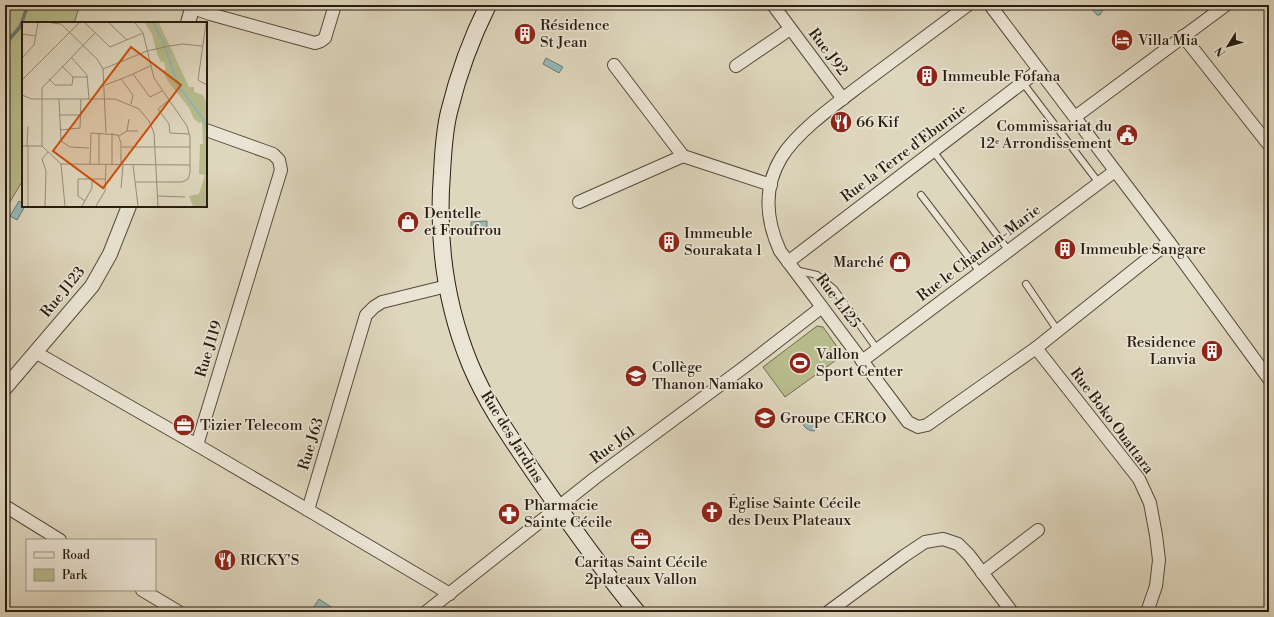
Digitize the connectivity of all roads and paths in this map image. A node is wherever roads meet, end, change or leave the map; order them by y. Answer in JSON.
{"nodes":[{"id":1,"x":335,"y":5,"type":"edge"},
{"id":2,"x":488,"y":5,"type":"edge"},
{"id":3,"x":772,"y":5,"type":"edge"},
{"id":4,"x":968,"y":5,"type":"edge"},
{"id":5,"x":990,"y":5,"type":"edge"},
{"id":6,"x":1226,"y":5,"type":"edge"},
{"id":7,"x":193,"y":6,"type":"edge"},
{"id":8,"x":188,"y":22,"type":"edge"},
{"id":9,"x":790,"y":29,"type":"junction"},
{"id":10,"x":1184,"y":36,"type":"junction"},
{"id":11,"x":614,"y":65,"type":"dead end"},
{"id":12,"x":736,"y":66,"type":"dead end"},
{"id":13,"x":1039,"y":70,"type":"junction"},
{"id":14,"x":1023,"y":83,"type":"junction"},
{"id":15,"x":843,"y":99,"type":"junction"},
{"id":16,"x":1075,"y":117,"type":"junction"},
{"id":17,"x":207,"y":130,"type":"edge"},
{"id":18,"x":1269,"y":144,"type":"edge"},
{"id":19,"x":933,"y":151,"type":"junction"},
{"id":20,"x":683,"y":156,"type":"junction"},
{"id":21,"x":1115,"y":171,"type":"junction"},
{"id":22,"x":1099,"y":183,"type":"junction"},
{"id":23,"x":771,"y":185,"type":"junction"},
{"id":24,"x":921,"y":195,"type":"dead end"},
{"id":25,"x":579,"y":202,"type":"dead end"},
{"id":26,"x":129,"y":207,"type":"edge"},
{"id":27,"x":1169,"y":242,"type":"junction"},
{"id":28,"x":1009,"y":251,"type":"junction"},
{"id":29,"x":791,"y":266,"type":"junction"},
{"id":30,"x":980,"y":272,"type":"junction"},
{"id":31,"x":1026,"y":284,"type":"dead end"},
{"id":32,"x":447,"y":286,"type":"junction"},
{"id":33,"x":822,"y":307,"type":"junction"},
{"id":34,"x":1058,"y":331,"type":"junction"},
{"id":35,"x":1036,"y":348,"type":"junction"},
{"id":36,"x":877,"y":349,"type":"junction"},
{"id":37,"x":35,"y":352,"type":"junction"},
{"id":38,"x":862,"y":361,"type":"junction"},
{"id":39,"x":1269,"y":379,"type":"edge"},
{"id":40,"x":5,"y":388,"type":"edge"},
{"id":41,"x":197,"y":445,"type":"junction"},
{"id":42,"x":5,"y":506,"type":"edge"},
{"id":43,"x":558,"y":508,"type":"junction"},
{"id":44,"x":308,"y":510,"type":"junction"},
{"id":45,"x":1038,"y":530,"type":"dead end"},
{"id":46,"x":58,"y":539,"type":"edge"},
{"id":47,"x":982,"y":573,"type":"junction"},
{"id":48,"x":144,"y":591,"type":"edge"},
{"id":49,"x":450,"y":594,"type":"junction"},
{"id":50,"x":179,"y":612,"type":"edge"},
{"id":51,"x":426,"y":612,"type":"edge"},
{"id":52,"x":637,"y":612,"type":"edge"},
{"id":53,"x":829,"y":612,"type":"edge"},
{"id":54,"x":1012,"y":612,"type":"edge"},
{"id":55,"x":1147,"y":612,"type":"edge"}],
"edges":[{"from":1,"to":7,"type":"street"},
{"from":2,"to":32,"type":"main road","name":"Rue des Jardins"},
{"from":3,"to":9,"type":"street","name":"Rue J92"},
{"from":4,"to":15,"type":"street","name":"Rue L125"},
{"from":5,"to":13,"type":"street"},
{"from":6,"to":10,"type":"street"},
{"from":7,"to":8,"type":"street"},
{"from":9,"to":12,"type":"street"},
{"from":9,"to":15,"type":"street","name":"Rue J92"},
{"from":10,"to":16,"type":"street"},
{"from":10,"to":18,"type":"street"},
{"from":11,"to":20,"type":"street"},
{"from":13,"to":14,"type":"street","name":"Rue la Terre d'Eburnie"},
{"from":13,"to":16,"type":"street"},
{"from":14,"to":19,"type":"street","name":"Rue la Terre d'Eburnie"},
{"from":14,"to":22,"type":"lane"},
{"from":15,"to":23,"type":"street","name":"Rue L125"},
{"from":16,"to":21,"type":"street"},
{"from":17,"to":41,"type":"street","name":"Rue J119"},
{"from":19,"to":28,"type":"lane"},
{"from":19,"to":29,"type":"street","name":"Rue la Terre d'Eburnie"},
{"from":20,"to":23,"type":"street"},
{"from":20,"to":25,"type":"street"},
{"from":21,"to":22,"type":"street","name":"Rue le Chardon-Marie"},
{"from":21,"to":27,"type":"street"},
{"from":22,"to":28,"type":"street","name":"Rue le Chardon-Marie"},
{"from":23,"to":29,"type":"street","name":"Rue L125"},
{"from":24,"to":30,"type":"lane"},
{"from":26,"to":37,"type":"street","name":"Rue J123"},
{"from":27,"to":34,"type":"street","name":"Rue L125"},
{"from":27,"to":39,"type":"street"},
{"from":28,"to":30,"type":"street","name":"Rue le Chardon-Marie"},
{"from":29,"to":33,"type":"street","name":"Rue L125"},
{"from":29,"to":36,"type":"lane"},
{"from":30,"to":36,"type":"street","name":"Rue le Chardon-Marie"},
{"from":31,"to":34,"type":"lane"},
{"from":32,"to":43,"type":"main road","name":"Rue des Jardins"},
{"from":32,"to":44,"type":"street","name":"Rue J63"},
{"from":33,"to":38,"type":"street","name":"Rue L125"},
{"from":33,"to":43,"type":"street","name":"Rue J61"},
{"from":34,"to":35,"type":"street","name":"Rue L125"},
{"from":35,"to":38,"type":"street","name":"Rue L125"},
{"from":35,"to":55,"type":"street","name":"Rue Boko Ouattara"},
{"from":36,"to":38,"type":"street","name":"Rue le Chardon-Marie"},
{"from":37,"to":40,"type":"street","name":"Rue J123"},
{"from":37,"to":41,"type":"street"},
{"from":41,"to":44,"type":"street"},
{"from":42,"to":46,"type":"street"},
{"from":43,"to":49,"type":"street","name":"Rue J61"},
{"from":43,"to":52,"type":"main road","name":"Rue des Jardins"},
{"from":44,"to":49,"type":"street"},
{"from":45,"to":47,"type":"street"},
{"from":47,"to":53,"type":"street"},
{"from":47,"to":54,"type":"street"},
{"from":48,"to":50,"type":"street"},
{"from":49,"to":51,"type":"street","name":"Rue J61"}]}
